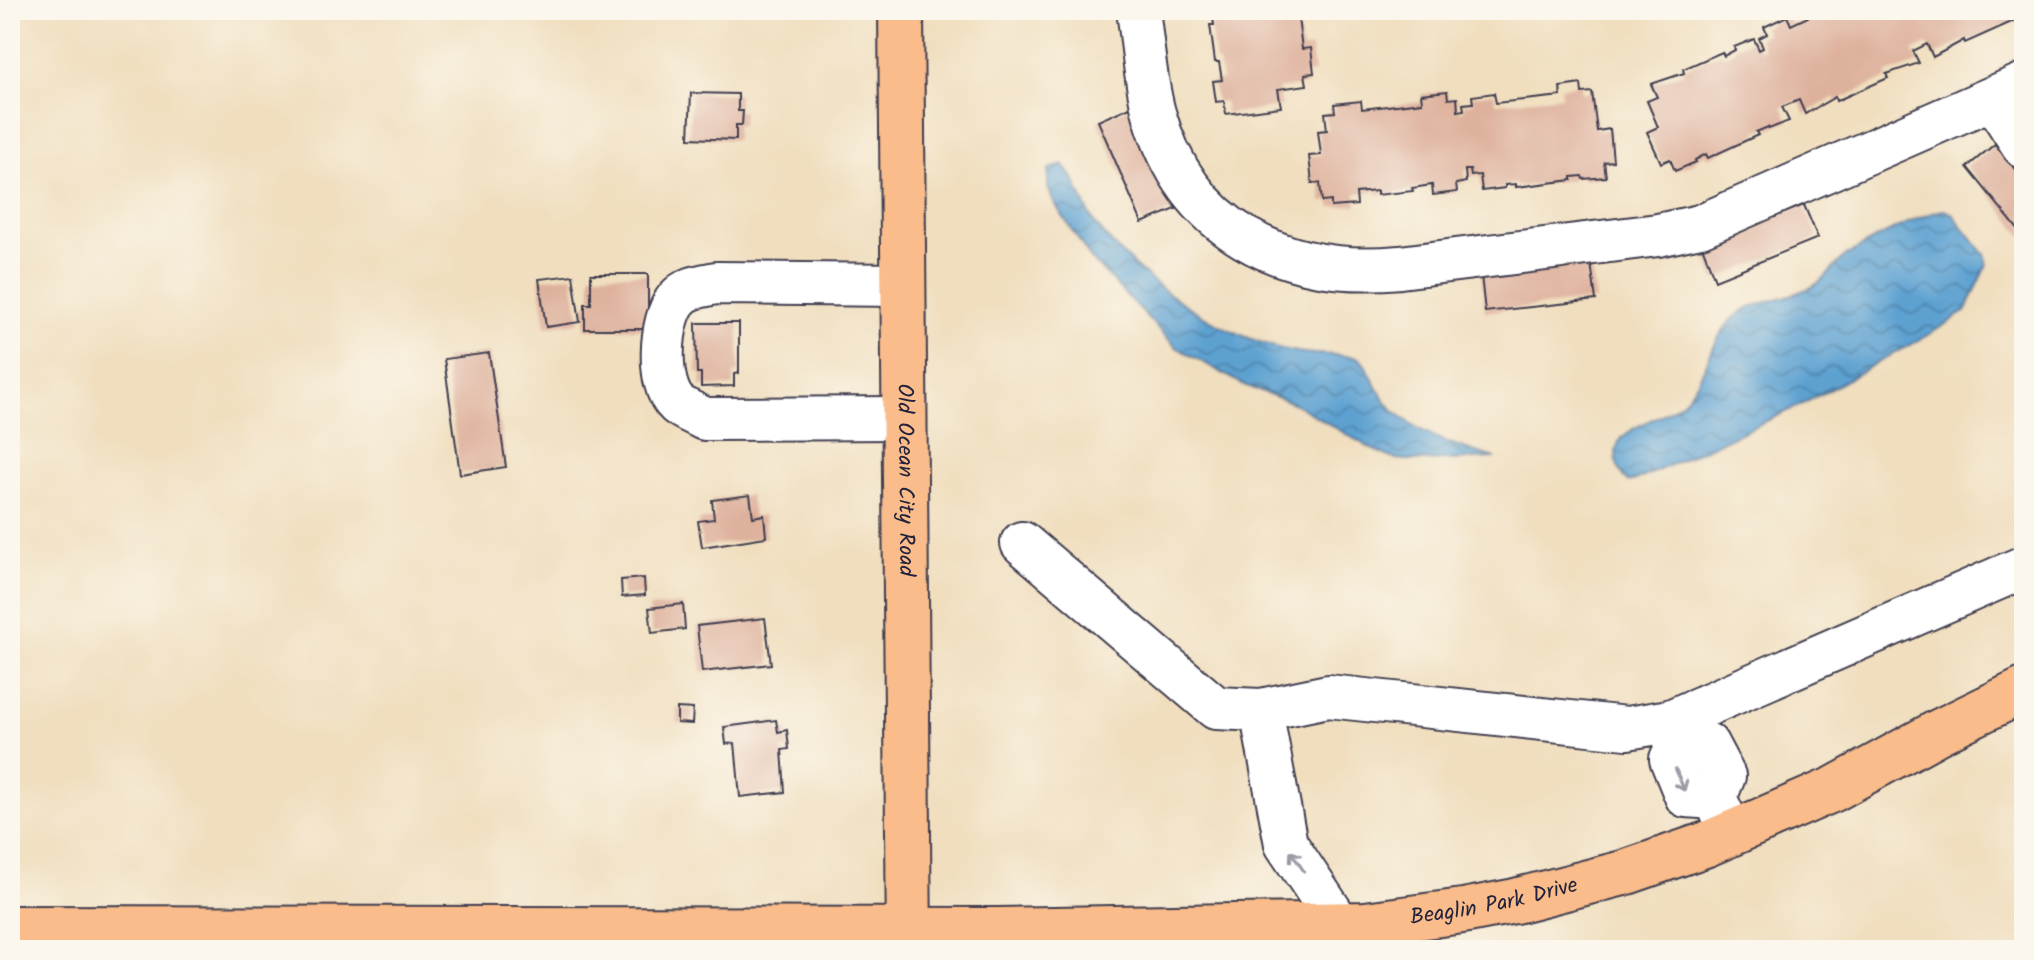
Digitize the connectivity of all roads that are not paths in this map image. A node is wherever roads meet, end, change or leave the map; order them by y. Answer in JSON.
{"nodes":[{"id":1,"x":901,"y":10,"type":"edge"},
{"id":2,"x":1138,"y":10,"type":"edge"},
{"id":3,"x":2008,"y":92,"type":"edge"},
{"id":4,"x":2024,"y":147,"type":"edge"},
{"id":5,"x":903,"y":285,"type":"junction"},
{"id":6,"x":903,"y":418,"type":"junction"},
{"id":7,"x":1022,"y":543,"type":"dead end"},
{"id":8,"x":2024,"y":567,"type":"edge"},
{"id":9,"x":2024,"y":690,"type":"edge"},
{"id":10,"x":1261,"y":710,"type":"junction"},
{"id":11,"x":1676,"y":730,"type":"junction"},
{"id":12,"x":1724,"y":816,"type":"junction"},
{"id":13,"x":1340,"y":925,"type":"junction"},
{"id":14,"x":10,"y":928,"type":"edge"},
{"id":15,"x":909,"y":940,"type":"edge"}],
"edges":[{"from":1,"to":5,"type":"main road","name":"Old Ocean City Road"},
{"from":2,"to":3,"type":"lane"},
{"from":3,"to":4,"type":"lane"},
{"from":5,"to":6,"type":"main road","name":"Old Ocean City Road"},
{"from":5,"to":6,"type":"lane"},
{"from":6,"to":15,"type":"main road","name":"Old Ocean City Road"},
{"from":7,"to":10,"type":"lane"},
{"from":8,"to":11,"type":"lane"},
{"from":9,"to":12,"type":"main road","name":"Beaglin Park Drive"},
{"from":10,"to":11,"type":"lane"},
{"from":13,"to":10,"type":"lane","one_way":true},
{"from":11,"to":12,"type":"lane"},
{"from":12,"to":13,"type":"main road","name":"Beaglin Park Drive"},
{"from":13,"to":15,"type":"main road","name":"Beaglin Park Drive"},
{"from":14,"to":15,"type":"main road","name":"Beaglin Park Drive"}]}
